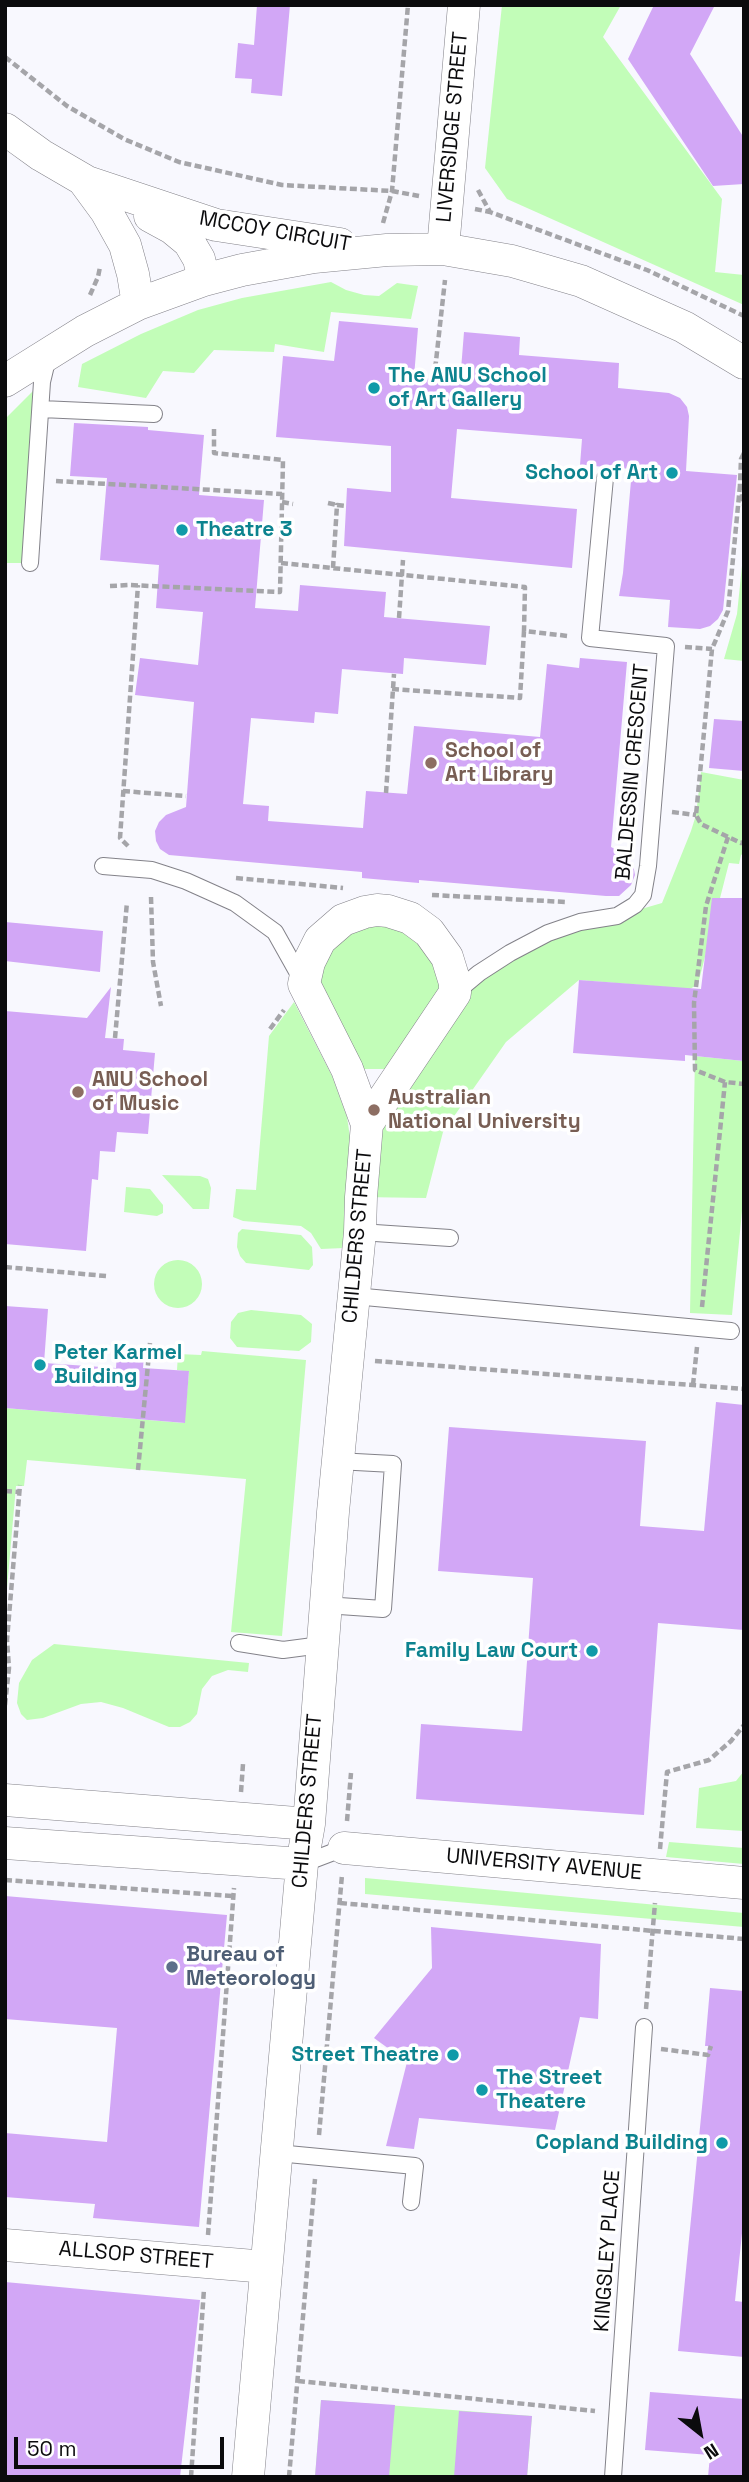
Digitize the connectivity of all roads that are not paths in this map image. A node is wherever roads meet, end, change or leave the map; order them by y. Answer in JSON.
{"nodes":[{"id":1,"x":464,"y":5,"type":"edge"},
{"id":2,"x":5,"y":129,"type":"edge"},
{"id":3,"x":84,"y":181,"type":"junction"},
{"id":4,"x":387,"y":250,"type":"junction"},
{"id":5,"x":444,"y":263,"type":"junction"},
{"id":6,"x":204,"y":280,"type":"junction"},
{"id":7,"x":138,"y":304,"type":"junction"},
{"id":8,"x":49,"y":352,"type":"junction"},
{"id":9,"x":744,"y":363,"type":"edge"},
{"id":10,"x":5,"y":381,"type":"edge"},
{"id":11,"x":41,"y":409,"type":"junction"},
{"id":12,"x":154,"y":414,"type":"dead end"},
{"id":13,"x":605,"y":478,"type":"dead end"},
{"id":14,"x":30,"y":564,"type":"dead end"},
{"id":15,"x":103,"y":866,"type":"dead end"},
{"id":16,"x":455,"y":993,"type":"junction"},
{"id":17,"x":295,"y":995,"type":"junction"},
{"id":18,"x":367,"y":1125,"type":"junction"},
{"id":19,"x":360,"y":1232,"type":"junction"},
{"id":20,"x":450,"y":1238,"type":"dead end"},
{"id":21,"x":354,"y":1296,"type":"junction"},
{"id":22,"x":731,"y":1331,"type":"dead end"},
{"id":23,"x":337,"y":1461,"type":"junction"},
{"id":24,"x":325,"y":1605,"type":"junction"},
{"id":25,"x":239,"y":1643,"type":"dead end"},
{"id":26,"x":321,"y":1645,"type":"junction"},
{"id":27,"x":5,"y":1800,"type":"edge"},
{"id":28,"x":309,"y":1824,"type":"junction"},
{"id":29,"x":5,"y":1843,"type":"edge"},
{"id":30,"x":345,"y":1848,"type":"joint"},
{"id":31,"x":302,"y":1864,"type":"junction"},
{"id":32,"x":744,"y":1883,"type":"edge"},
{"id":33,"x":644,"y":2027,"type":"road end"},
{"id":34,"x":277,"y":2153,"type":"junction"},
{"id":35,"x":411,"y":2202,"type":"dead end"},
{"id":36,"x":5,"y":2245,"type":"edge"},
{"id":37,"x":266,"y":2267,"type":"junction"},
{"id":38,"x":248,"y":2477,"type":"edge"},
{"id":39,"x":613,"y":2477,"type":"edge"}],
"edges":[{"from":1,"to":5,"type":"street","name":"LIVERSIDGE STREET"},
{"from":2,"to":3,"type":"street","name":"MCCOY CIRCUIT"},
{"from":3,"to":4,"type":"street","name":"MCCOY CIRCUIT"},
{"from":3,"to":6,"type":"street","name":"MCCOY CIRCUIT"},
{"from":3,"to":7,"type":"street","name":"MCCOY CIRCUIT"},
{"from":4,"to":5,"type":"street"},
{"from":4,"to":6,"type":"street"},
{"from":5,"to":9,"type":"street"},
{"from":6,"to":7,"type":"street"},
{"from":7,"to":8,"type":"street"},
{"from":8,"to":10,"type":"street"},
{"from":8,"to":11,"type":"lane"},
{"from":11,"to":12,"type":"lane"},
{"from":11,"to":14,"type":"lane"},
{"from":13,"to":16,"type":"lane","name":"BALDESSIN CRESCENT"},
{"from":15,"to":17,"type":"lane"},
{"from":16,"to":17,"type":"street"},
{"from":16,"to":18,"type":"street"},
{"from":17,"to":18,"type":"street"},
{"from":18,"to":19,"type":"street","name":"CHILDERS STREET"},
{"from":19,"to":20,"type":"lane"},
{"from":19,"to":21,"type":"street","name":"CHILDERS STREET"},
{"from":21,"to":22,"type":"lane"},
{"from":21,"to":23,"type":"street","name":"CHILDERS STREET"},
{"from":23,"to":24,"type":"street","name":"CHILDERS STREET"},
{"from":23,"to":24,"type":"lane"},
{"from":24,"to":26,"type":"street","name":"CHILDERS STREET"},
{"from":25,"to":26,"type":"lane"},
{"from":26,"to":28,"type":"street","name":"CHILDERS STREET"},
{"from":27,"to":28,"type":"street"},
{"from":28,"to":31,"type":"street","name":"CHILDERS STREET"},
{"from":29,"to":31,"type":"street"},
{"from":30,"to":31,"type":"lane"},
{"from":30,"to":32,"type":"street","name":"UNIVERSITY AVENUE"},
{"from":31,"to":34,"type":"street","name":"CHILDERS STREET"},
{"from":33,"to":39,"type":"lane","name":"KINGSLEY PLACE"},
{"from":34,"to":35,"type":"lane"},
{"from":34,"to":37,"type":"street","name":"CHILDERS STREET"},
{"from":36,"to":37,"type":"street","name":"ALLSOP STREET"},
{"from":37,"to":38,"type":"street","name":"CHILDERS STREET"}]}
